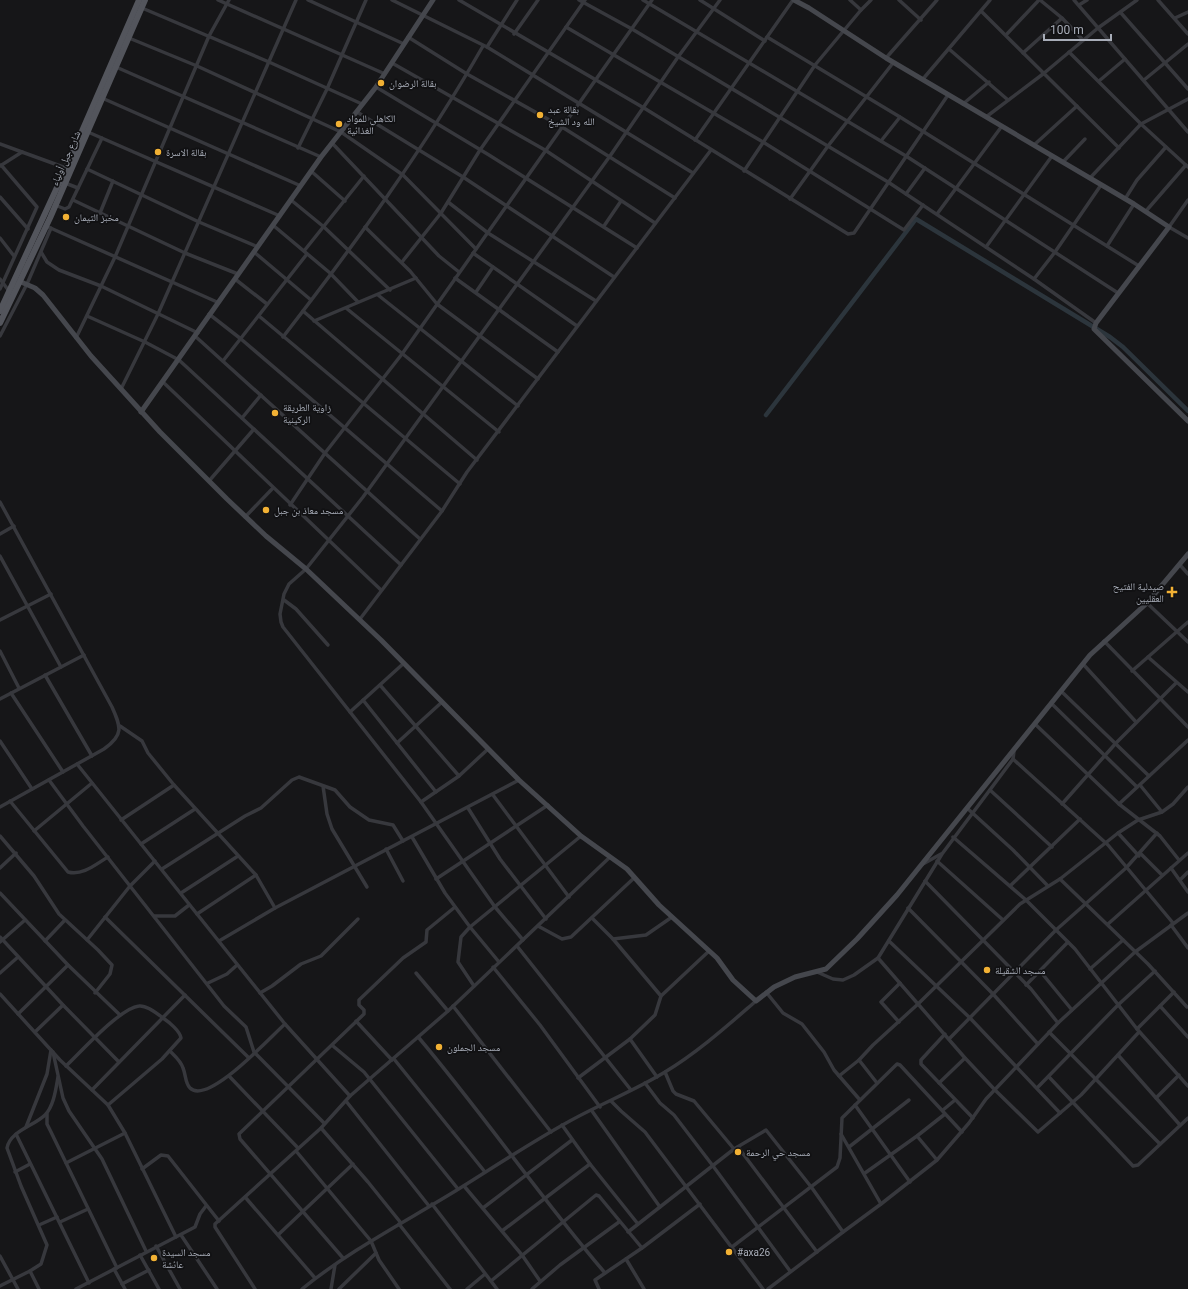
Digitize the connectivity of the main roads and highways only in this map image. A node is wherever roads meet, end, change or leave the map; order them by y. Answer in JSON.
{"nodes":[{"id":1,"x":140,"y":0,"type":"edge"},
{"id":2,"x":145,"y":0,"type":"edge"},
{"id":3,"x":0,"y":311,"type":"edge"},
{"id":4,"x":0,"y":323,"type":"edge"}],
"edges":[{"from":1,"to":3,"type":"main road","name":"شارع جبل أولياء"},
{"from":2,"to":4,"type":"main road","name":"شارع جبل أولياء"}]}
